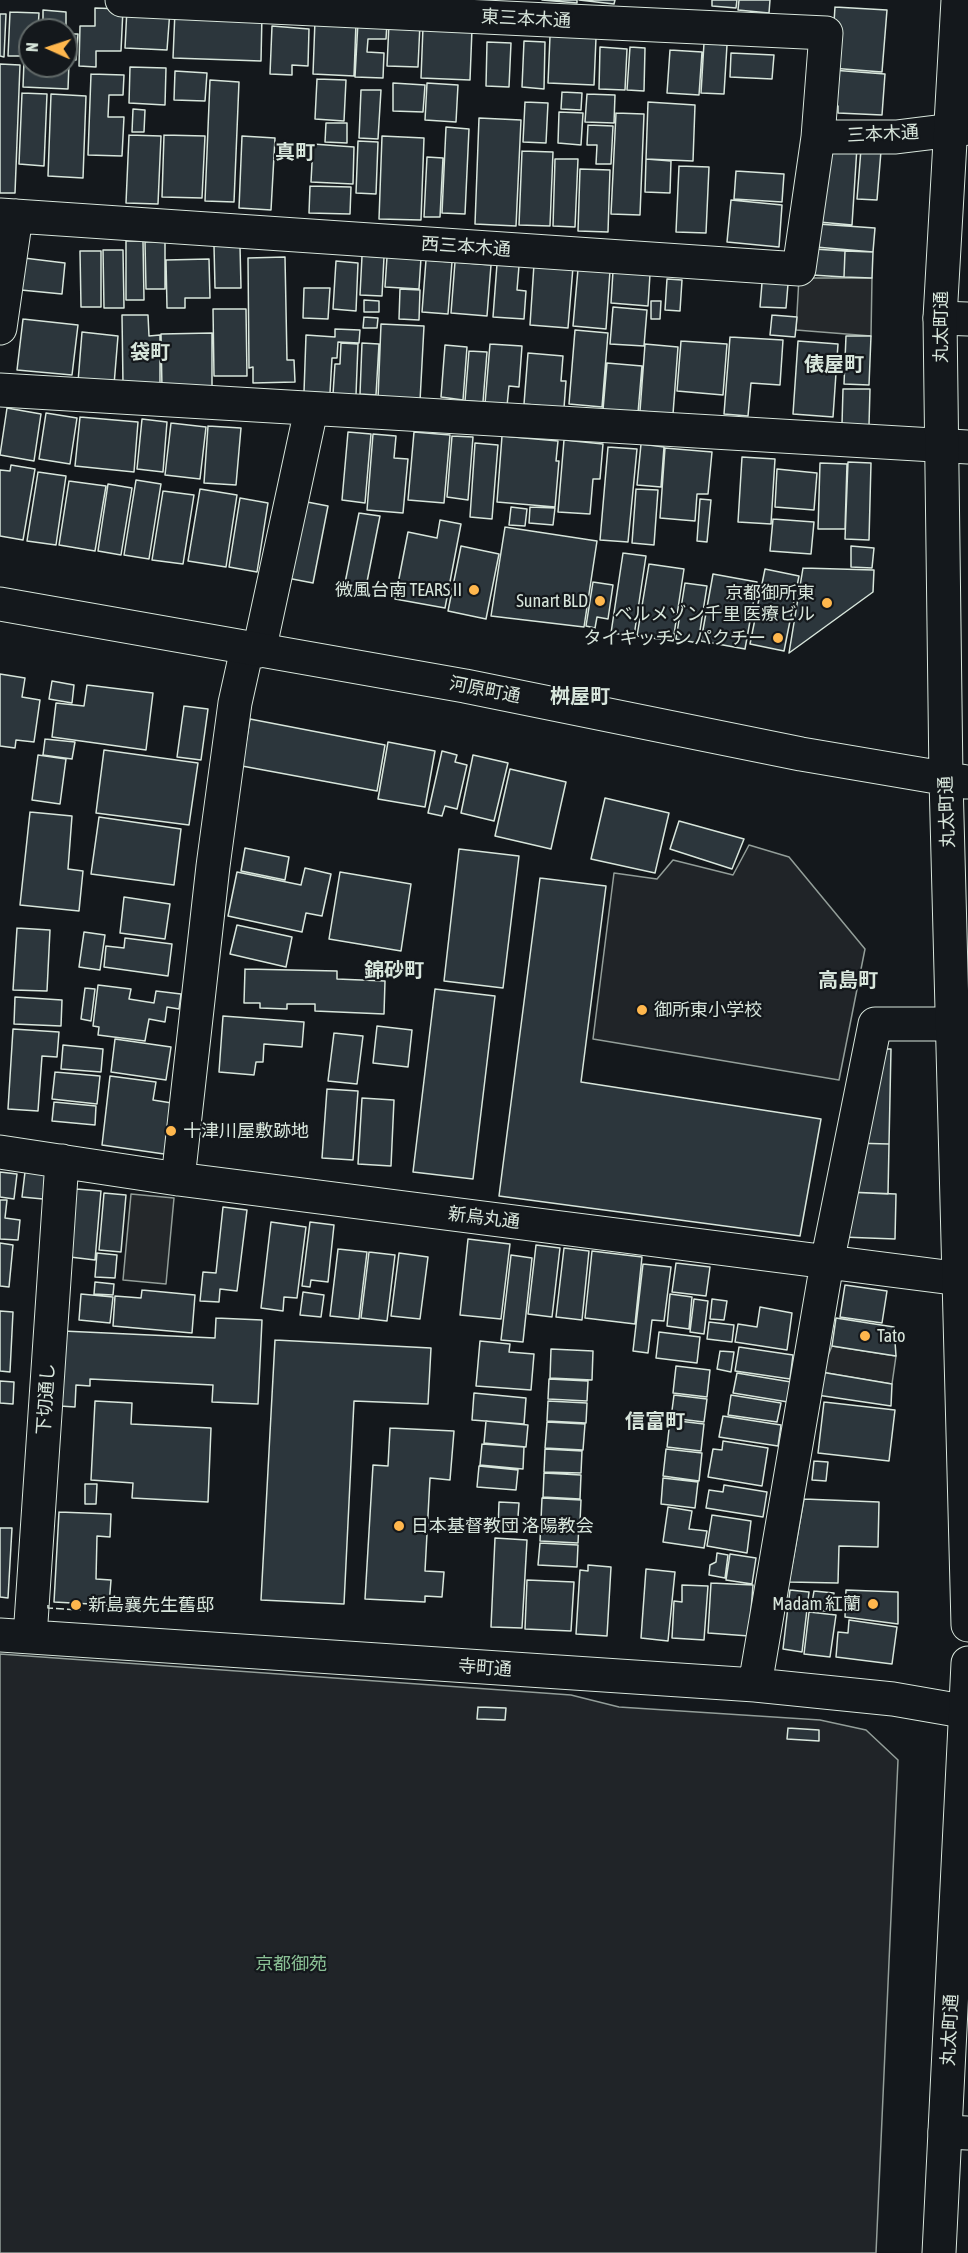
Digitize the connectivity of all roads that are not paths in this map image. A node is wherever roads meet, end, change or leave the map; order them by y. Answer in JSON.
{"nodes":[{"id":1,"x":122,"y":0,"type":"edge"},
{"id":2,"x":958,"y":0,"type":"edge"},
{"id":3,"x":958,"y":128,"type":"edge"},
{"id":4,"x":818,"y":137,"type":"junction"},
{"id":5,"x":8,"y":216,"type":"edge"},
{"id":6,"x":954,"y":318,"type":"edge"},
{"id":7,"x":0,"y":328,"type":"edge"},
{"id":8,"x":0,"y":390,"type":"edge"},
{"id":9,"x":311,"y":410,"type":"junction"},
{"id":10,"x":955,"y":446,"type":"edge"},
{"id":11,"x":0,"y":604,"type":"edge"},
{"id":12,"x":253,"y":650,"type":"junction"},
{"id":13,"x":957,"y":781,"type":"edge"},
{"id":14,"x":961,"y":1024,"type":"edge"},
{"id":15,"x":0,"y":1152,"type":"edge"},
{"id":16,"x":62,"y":1161,"type":"junction"},
{"id":17,"x":178,"y":1179,"type":"junction"},
{"id":18,"x":827,"y":1263,"type":"junction"},
{"id":19,"x":963,"y":1279,"type":"edge"},
{"id":20,"x":968,"y":1625,"type":"edge"},
{"id":21,"x":15,"y":1636,"type":"edge"},
{"id":22,"x":968,"y":1663,"type":"edge"},
{"id":23,"x":755,"y":1686,"type":"junction"},
{"id":24,"x":967,"y":1712,"type":"edge"},
{"id":25,"x":956,"y":2132,"type":"edge"},
{"id":26,"x":939,"y":2253,"type":"edge"}],
"edges":[{"from":1,"to":4,"type":"street","name":"東三本木通"},
{"from":2,"to":3,"type":"street","name":"丸太町通"},
{"from":3,"to":4,"type":"street","name":"三本木通"},
{"from":3,"to":6,"type":"street","name":"丸太町通"},
{"from":4,"to":5,"type":"street","name":"西三本木通"},
{"from":5,"to":7,"type":"street"},
{"from":6,"to":10,"type":"street","name":"丸太町通"},
{"from":8,"to":9,"type":"street"},
{"from":9,"to":10,"type":"street"},
{"from":9,"to":12,"type":"street"},
{"from":10,"to":13,"type":"street","name":"丸太町通"},
{"from":11,"to":12,"type":"street","name":"河原町通"},
{"from":12,"to":13,"type":"street","name":"河原町通"},
{"from":12,"to":17,"type":"street"},
{"from":13,"to":14,"type":"street","name":"丸太町通"},
{"from":14,"to":18,"type":"street"},
{"from":14,"to":19,"type":"street","name":"丸太町通"},
{"from":15,"to":16,"type":"street","name":"新烏丸通"},
{"from":16,"to":17,"type":"street","name":"新烏丸通"},
{"from":16,"to":21,"type":"street","name":"下切通し"},
{"from":17,"to":18,"type":"street","name":"新烏丸通"},
{"from":18,"to":19,"type":"street","name":"新烏丸通"},
{"from":18,"to":23,"type":"street"},
{"from":19,"to":20,"type":"street","name":"丸太町通"},
{"from":21,"to":23,"type":"street","name":"寺町通"},
{"from":22,"to":24,"type":"street","name":"丸太町通"},
{"from":23,"to":24,"type":"street","name":"寺町通"},
{"from":24,"to":25,"type":"street","name":"丸太町通"},
{"from":25,"to":26,"type":"street","name":"丸太町通"}]}
